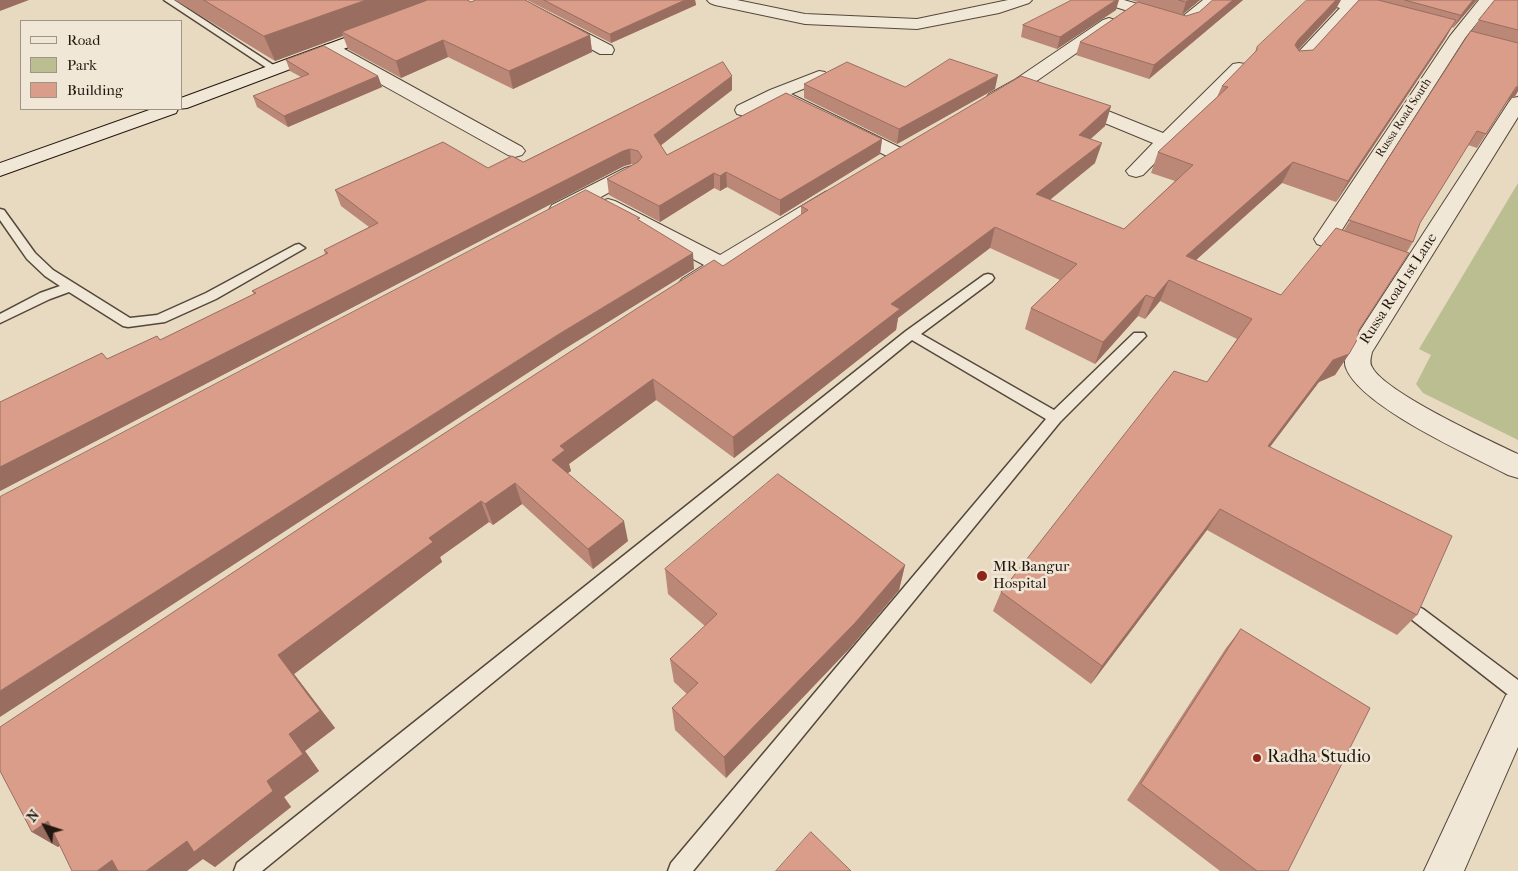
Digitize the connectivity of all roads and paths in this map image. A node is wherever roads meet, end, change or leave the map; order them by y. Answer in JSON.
{"nodes":[{"id":1,"x":168,"y":0,"type":"edge"},
{"id":2,"x":512,"y":0,"type":"edge"},
{"id":3,"x":715,"y":0,"type":"edge"},
{"id":4,"x":1024,"y":0,"type":"edge"},
{"id":5,"x":1107,"y":0,"type":"edge"},
{"id":6,"x":1212,"y":0,"type":"edge"},
{"id":7,"x":1326,"y":0,"type":"edge"},
{"id":8,"x":1487,"y":0,"type":"edge"},
{"id":9,"x":1353,"y":3,"type":"edge"},
{"id":10,"x":816,"y":4,"type":"dead end"},
{"id":11,"x":1131,"y":8,"type":"junction"},
{"id":12,"x":922,"y":11,"type":"dead end"},
{"id":13,"x":1404,"y":21,"type":"edge"},
{"id":14,"x":331,"y":49,"type":"junction"},
{"id":15,"x":606,"y":50,"type":"dead end"},
{"id":16,"x":260,"y":58,"type":"junction"},
{"id":17,"x":1298,"y":64,"type":"edge"},
{"id":18,"x":1239,"y":68,"type":"edge"},
{"id":19,"x":276,"y":70,"type":"junction"},
{"id":20,"x":819,"y":76,"type":"edge"},
{"id":21,"x":207,"y":77,"type":"dead end"},
{"id":22,"x":776,"y":94,"type":"junction"},
{"id":23,"x":1058,"y":97,"type":"edge"},
{"id":24,"x":1518,"y":102,"type":"edge"},
{"id":25,"x":182,"y":104,"type":"edge"},
{"id":26,"x":116,"y":110,"type":"edge"},
{"id":27,"x":166,"y":110,"type":"edge"},
{"id":28,"x":744,"y":110,"type":"dead end"},
{"id":29,"x":972,"y":112,"type":"edge"},
{"id":30,"x":1166,"y":141,"type":"junction"},
{"id":31,"x":0,"y":151,"type":"edge"},
{"id":32,"x":514,"y":151,"type":"dead end"},
{"id":33,"x":875,"y":169,"type":"edge"},
{"id":34,"x":0,"y":170,"type":"edge"},
{"id":35,"x":1136,"y":171,"type":"dead end"},
{"id":36,"x":632,"y":172,"type":"edge"},
{"id":37,"x":852,"y":183,"type":"edge"},
{"id":38,"x":588,"y":195,"type":"junction"},
{"id":39,"x":0,"y":212,"type":"edge"},
{"id":40,"x":536,"y":223,"type":"edge"},
{"id":41,"x":299,"y":248,"type":"dead end"},
{"id":42,"x":721,"y":265,"type":"junction"},
{"id":43,"x":1397,"y":265,"type":"junction"},
{"id":44,"x":988,"y":278,"type":"dead end"},
{"id":45,"x":70,"y":287,"type":"junction"},
{"id":46,"x":672,"y":296,"type":"edge"},
{"id":47,"x":0,"y":318,"type":"edge"},
{"id":48,"x":911,"y":334,"type":"junction"},
{"id":49,"x":1140,"y":336,"type":"dead end"},
{"id":50,"x":1055,"y":418,"type":"junction"},
{"id":51,"x":1518,"y":467,"type":"edge"},
{"id":52,"x":1417,"y":614,"type":"edge"},
{"id":53,"x":1518,"y":691,"type":"edge"},
{"id":54,"x":1514,"y":726,"type":"edge"},
{"id":55,"x":245,"y":871,"type":"edge"},
{"id":56,"x":679,"y":871,"type":"edge"},
{"id":57,"x":1444,"y":871,"type":"edge"}],
"edges":[{"from":1,"to":16,"type":"lane"},
{"from":2,"to":15,"type":"street"},
{"from":3,"to":4,"type":"street"},
{"from":5,"to":11,"type":"street"},
{"from":6,"to":11,"type":"street"},
{"from":7,"to":9,"type":"street"},
{"from":8,"to":43,"type":"street","name":"Russa Road South"},
{"from":9,"to":13,"type":"street"},
{"from":9,"to":17,"type":"street"},
{"from":10,"to":12,"type":"street"},
{"from":11,"to":29,"type":"street"},
{"from":14,"to":16,"type":"street"},
{"from":14,"to":19,"type":"street"},
{"from":14,"to":32,"type":"street"},
{"from":16,"to":19,"type":"lane"},
{"from":16,"to":21,"type":"street"},
{"from":18,"to":30,"type":"street"},
{"from":19,"to":25,"type":"street"},
{"from":20,"to":22,"type":"street"},
{"from":22,"to":28,"type":"street"},
{"from":22,"to":33,"type":"street"},
{"from":23,"to":30,"type":"street"},
{"from":24,"to":43,"type":"street","name":"Russa Road 1st Lane"},
{"from":26,"to":31,"type":"street"},
{"from":27,"to":34,"type":"street"},
{"from":30,"to":35,"type":"street"},
{"from":36,"to":38,"type":"street"},
{"from":37,"to":42,"type":"street"},
{"from":38,"to":40,"type":"street"},
{"from":38,"to":42,"type":"street"},
{"from":39,"to":45,"type":"lane"},
{"from":41,"to":45,"type":"lane"},
{"from":42,"to":46,"type":"street"},
{"from":43,"to":51,"type":"street","name":"Russa Road 1st Lane"},
{"from":44,"to":48,"type":"lane"},
{"from":45,"to":47,"type":"lane"},
{"from":48,"to":50,"type":"lane"},
{"from":48,"to":55,"type":"lane"},
{"from":49,"to":50,"type":"lane"},
{"from":50,"to":56,"type":"lane"},
{"from":52,"to":53,"type":"lane"},
{"from":54,"to":57,"type":"street"}]}
